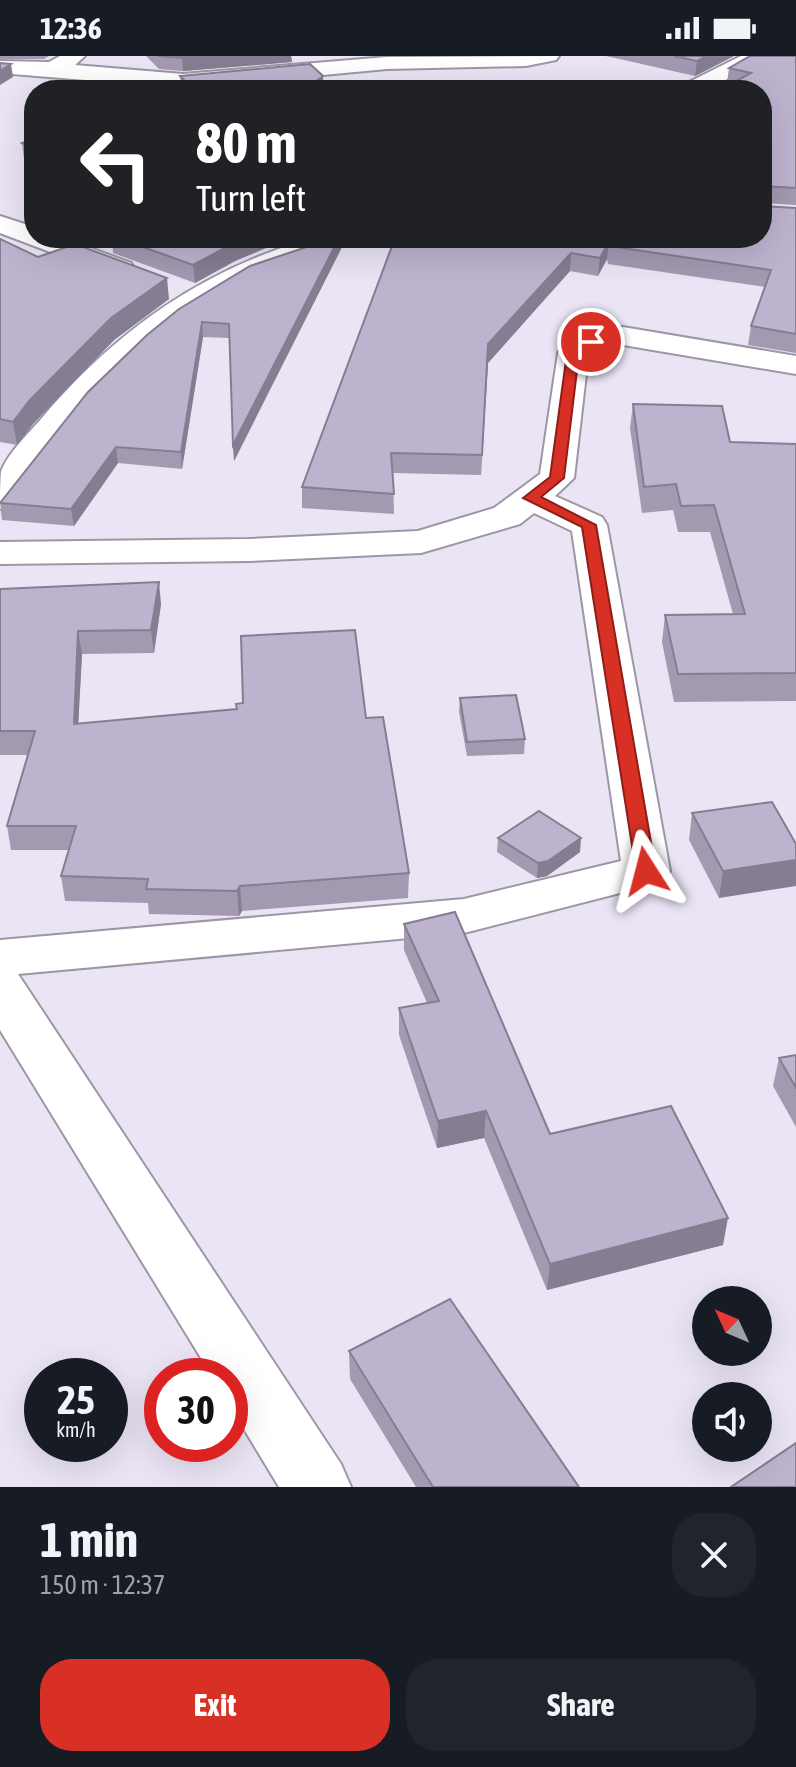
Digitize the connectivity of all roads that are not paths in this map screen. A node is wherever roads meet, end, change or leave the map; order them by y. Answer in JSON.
{"nodes":[{"id":1,"x":75,"y":56,"type":"edge"},
{"id":2,"x":549,"y":56,"type":"edge"},
{"id":3,"x":757,"y":56,"type":"edge"},
{"id":4,"x":0,"y":67,"type":"edge"},
{"id":5,"x":53,"y":69,"type":"junction"},
{"id":6,"x":172,"y":80,"type":"edge"},
{"id":7,"x":194,"y":80,"type":"edge"},
{"id":8,"x":710,"y":80,"type":"edge"},
{"id":9,"x":0,"y":224,"type":"edge"},
{"id":10,"x":24,"y":233,"type":"edge"},
{"id":11,"x":65,"y":248,"type":"edge"},
{"id":12,"x":309,"y":248,"type":"edge"},
{"id":13,"x":140,"y":276,"type":"edge"},
{"id":14,"x":169,"y":287,"type":"edge"},
{"id":15,"x":198,"y":297,"type":"junction"},
{"id":16,"x":796,"y":365,"type":"edge"},
{"id":17,"x":0,"y":498,"type":"edge"},
{"id":18,"x":531,"y":498,"type":"junction"},
{"id":19,"x":0,"y":553,"type":"edge"},
{"id":20,"x":0,"y":958,"type":"edge"},
{"id":21,"x":0,"y":987,"type":"edge"},
{"id":22,"x":317,"y":1487,"type":"edge"}],
"edges":[{"from":1,"to":5,"type":"street"},
{"from":2,"to":7,"type":"street"},
{"from":3,"to":8,"type":"street"},
{"from":4,"to":5,"type":"street"},
{"from":5,"to":6,"type":"street"},
{"from":9,"to":10,"type":"street"},
{"from":11,"to":13,"type":"street"},
{"from":12,"to":15,"type":"street"},
{"from":14,"to":15,"type":"street"},
{"from":15,"to":17,"type":"street"},
{"from":16,"to":18,"type":"street"},
{"from":18,"to":19,"type":"street"},
{"from":18,"to":20,"type":"street"},
{"from":21,"to":22,"type":"street"}]}
